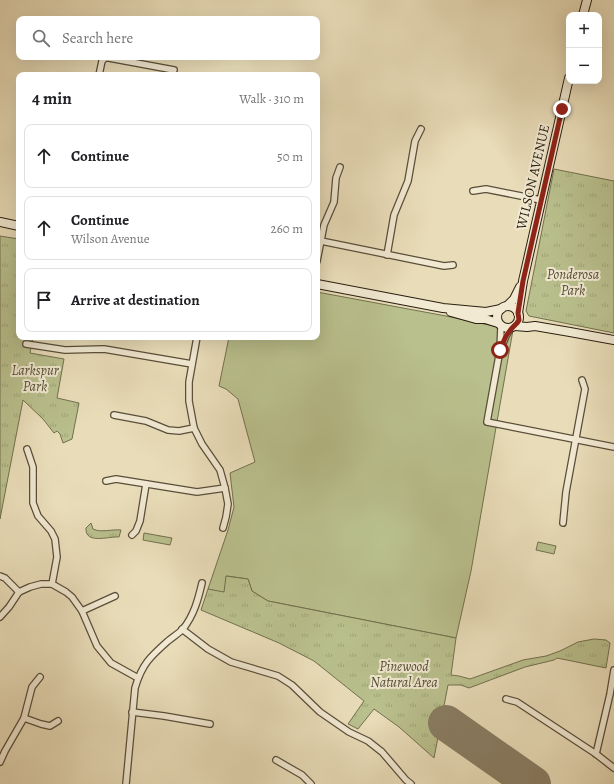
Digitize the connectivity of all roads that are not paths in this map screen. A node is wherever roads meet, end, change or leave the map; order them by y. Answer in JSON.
{"nodes":[{"id":1,"x":587,"y":0,"type":"edge"},
{"id":2,"x":585,"y":12,"type":"edge"},
{"id":3,"x":103,"y":60,"type":"edge"},
{"id":4,"x":120,"y":60,"type":"edge"},
{"id":5,"x":174,"y":70,"type":"dead end"},
{"id":6,"x":100,"y":72,"type":"edge"},
{"id":7,"x":568,"y":84,"type":"edge"},
{"id":8,"x":421,"y":129,"type":"dead end"},
{"id":9,"x":340,"y":167,"type":"dead end"},
{"id":10,"x":473,"y":191,"type":"dead end"},
{"id":11,"x":541,"y":200,"type":"junction"},
{"id":12,"x":0,"y":222,"type":"edge"},
{"id":13,"x":16,"y":225,"type":"edge"},
{"id":14,"x":321,"y":241,"type":"junction"},
{"id":15,"x":320,"y":246,"type":"edge"},
{"id":16,"x":387,"y":255,"type":"junction"},
{"id":17,"x":453,"y":265,"type":"dead end"},
{"id":18,"x":523,"y":281,"type":"junction"},
{"id":19,"x":320,"y":285,"type":"edge"},
{"id":20,"x":443,"y":308,"type":"junction"},
{"id":21,"x":504,"y":308,"type":"junction"},
{"id":22,"x":518,"y":315,"type":"junction"},
{"id":23,"x":499,"y":324,"type":"junction"},
{"id":24,"x":535,"y":326,"type":"junction"},
{"id":25,"x":513,"y":327,"type":"junction"},
{"id":26,"x":196,"y":340,"type":"edge"},
{"id":27,"x":614,"y":340,"type":"edge"},
{"id":28,"x":26,"y":344,"type":"dead end"},
{"id":29,"x":500,"y":350,"type":"junction"},
{"id":30,"x":192,"y":364,"type":"junction"},
{"id":31,"x":582,"y":380,"type":"dead end"},
{"id":32,"x":114,"y":415,"type":"dead end"},
{"id":33,"x":194,"y":428,"type":"junction"},
{"id":34,"x":576,"y":440,"type":"junction"},
{"id":35,"x":614,"y":447,"type":"edge"},
{"id":36,"x":27,"y":448,"type":"dead end"},
{"id":37,"x":106,"y":480,"type":"dead end"},
{"id":38,"x":146,"y":484,"type":"junction"},
{"id":39,"x":225,"y":488,"type":"junction"},
{"id":40,"x":562,"y":523,"type":"dead end"},
{"id":41,"x":223,"y":528,"type":"dead end"},
{"id":42,"x":132,"y":535,"type":"dead end"},
{"id":43,"x":0,"y":576,"type":"edge"},
{"id":44,"x":202,"y":583,"type":"dead end"},
{"id":45,"x":52,"y":584,"type":"junction"},
{"id":46,"x":19,"y":592,"type":"junction"},
{"id":47,"x":115,"y":596,"type":"dead end"},
{"id":48,"x":82,"y":612,"type":"junction"},
{"id":49,"x":0,"y":617,"type":"edge"},
{"id":50,"x":182,"y":629,"type":"junction"},
{"id":51,"x":614,"y":670,"type":"edge"},
{"id":52,"x":40,"y":677,"type":"dead end"},
{"id":53,"x":138,"y":678,"type":"junction"},
{"id":54,"x":612,"y":694,"type":"edge"},
{"id":55,"x":506,"y":699,"type":"dead end"},
{"id":56,"x":132,"y":712,"type":"junction"},
{"id":57,"x":24,"y":718,"type":"junction"},
{"id":58,"x":58,"y":721,"type":"dead end"},
{"id":59,"x":210,"y":724,"type":"dead end"},
{"id":60,"x":596,"y":754,"type":"junction"},
{"id":61,"x":276,"y":760,"type":"dead end"},
{"id":62,"x":0,"y":762,"type":"edge"},
{"id":63,"x":614,"y":768,"type":"edge"},
{"id":64,"x":407,"y":783,"type":"edge"},
{"id":65,"x":126,"y":784,"type":"edge"},
{"id":66,"x":311,"y":784,"type":"edge"}],
"edges":[{"from":1,"to":2,"type":"main road"},
{"from":3,"to":6,"type":"street"},
{"from":4,"to":5,"type":"street"},
{"from":7,"to":11,"type":"main road","name":"WILSON AVENUE"},
{"from":8,"to":16,"type":"street"},
{"from":9,"to":14,"type":"street"},
{"from":10,"to":11,"type":"street"},
{"from":11,"to":18,"type":"main road","name":"WILSON AVENUE"},
{"from":12,"to":13,"type":"main road"},
{"from":14,"to":15,"type":"street"},
{"from":14,"to":16,"type":"street"},
{"from":16,"to":17,"type":"street"},
{"from":18,"to":21,"type":"main road","name":"WILSON AVENUE"},
{"from":18,"to":22,"type":"main road","name":"WILSON AVENUE"},
{"from":19,"to":20,"type":"main road"},
{"from":20,"to":21,"type":"main road"},
{"from":20,"to":23,"type":"main road"},
{"from":21,"to":22,"type":"main road"},
{"from":21,"to":23,"type":"main road"},
{"from":22,"to":24,"type":"main road"},
{"from":22,"to":25,"type":"main road"},
{"from":23,"to":25,"type":"main road"},
{"from":23,"to":29,"type":"street"},
{"from":24,"to":25,"type":"main road"},
{"from":24,"to":27,"type":"main road"},
{"from":25,"to":29,"type":"street"},
{"from":26,"to":30,"type":"street"},
{"from":28,"to":30,"type":"street"},
{"from":29,"to":34,"type":"street"},
{"from":30,"to":33,"type":"street"},
{"from":31,"to":34,"type":"street"},
{"from":32,"to":33,"type":"street"},
{"from":33,"to":39,"type":"street"},
{"from":34,"to":35,"type":"street"},
{"from":34,"to":40,"type":"street"},
{"from":36,"to":45,"type":"street"},
{"from":37,"to":38,"type":"street"},
{"from":38,"to":39,"type":"street"},
{"from":38,"to":42,"type":"street"},
{"from":39,"to":41,"type":"street"},
{"from":43,"to":46,"type":"street"},
{"from":44,"to":50,"type":"street"},
{"from":45,"to":46,"type":"street"},
{"from":45,"to":48,"type":"street"},
{"from":46,"to":49,"type":"street"},
{"from":47,"to":48,"type":"street"},
{"from":48,"to":53,"type":"street"},
{"from":50,"to":53,"type":"street"},
{"from":50,"to":64,"type":"street"},
{"from":51,"to":54,"type":"street"},
{"from":52,"to":57,"type":"street"},
{"from":53,"to":56,"type":"street"},
{"from":54,"to":60,"type":"street"},
{"from":55,"to":60,"type":"street"},
{"from":56,"to":59,"type":"street"},
{"from":56,"to":65,"type":"street"},
{"from":57,"to":58,"type":"street"},
{"from":57,"to":62,"type":"street"},
{"from":60,"to":63,"type":"street"},
{"from":61,"to":66,"type":"street"}]}
